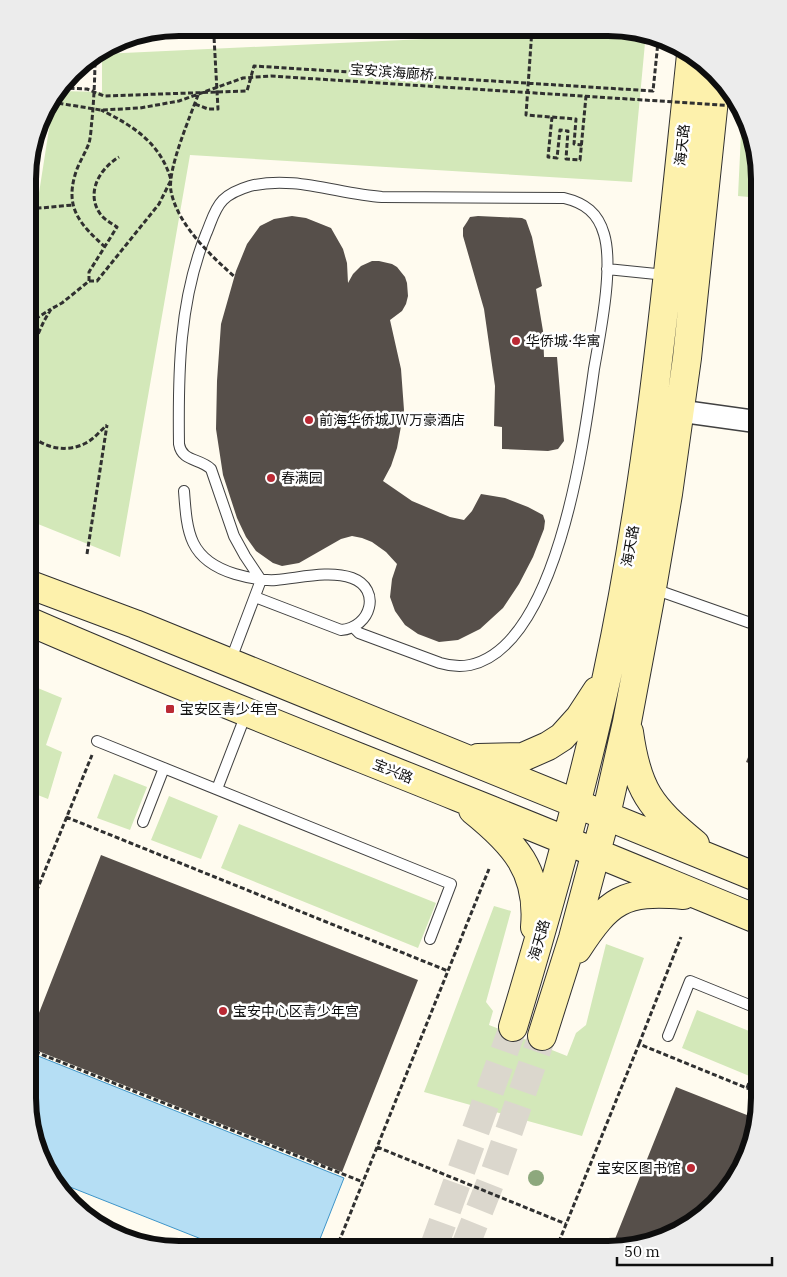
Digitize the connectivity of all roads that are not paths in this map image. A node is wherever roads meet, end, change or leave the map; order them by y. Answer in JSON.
{"nodes":[{"id":1,"x":681,"y":56,"type":"edge"},
{"id":2,"x":690,"y":63,"type":"edge"},
{"id":3,"x":721,"y":92,"type":"edge"},
{"id":4,"x":685,"y":109,"type":"junction"},
{"id":5,"x":607,"y":269,"type":"junction"},
{"id":6,"x":669,"y":276,"type":"junction"},
{"id":7,"x":680,"y":411,"type":"junction"},
{"id":8,"x":751,"y":421,"type":"edge"},
{"id":9,"x":184,"y":490,"type":"dead end"},
{"id":10,"x":260,"y":580,"type":"junction"},
{"id":11,"x":36,"y":587,"type":"edge"},
{"id":12,"x":652,"y":588,"type":"junction"},
{"id":13,"x":255,"y":597,"type":"junction"},
{"id":14,"x":751,"y":623,"type":"edge"},
{"id":15,"x":135,"y":624,"type":"junction"},
{"id":16,"x":36,"y":625,"type":"edge"},
{"id":17,"x":354,"y":628,"type":"junction"},
{"id":18,"x":119,"y":661,"type":"junction"},
{"id":19,"x":230,"y":663,"type":"junction"},
{"id":20,"x":607,"y":675,"type":"junction"},
{"id":21,"x":247,"y":713,"type":"junction"},
{"id":22,"x":627,"y":722,"type":"junction"},
{"id":23,"x":97,"y":741,"type":"road end"},
{"id":24,"x":467,"y":758,"type":"junction"},
{"id":25,"x":164,"y":768,"type":"junction"},
{"id":26,"x":217,"y":789,"type":"junction"},
{"id":27,"x":455,"y":796,"type":"junction"},
{"id":28,"x":576,"y":802,"type":"junction"},
{"id":29,"x":606,"y":815,"type":"junction"},
{"id":30,"x":143,"y":822,"type":"dead end"},
{"id":31,"x":566,"y":841,"type":"junction"},
{"id":32,"x":596,"y":853,"type":"junction"},
{"id":33,"x":713,"y":859,"type":"junction"},
{"id":34,"x":750,"y":874,"type":"edge"},
{"id":35,"x":702,"y":896,"type":"junction"},
{"id":36,"x":750,"y":916,"type":"edge"},
{"id":37,"x":430,"y":938,"type":"dead end"},
{"id":38,"x":533,"y":960,"type":"junction"},
{"id":39,"x":564,"y":969,"type":"junction"},
{"id":40,"x":750,"y":1005,"type":"edge"},
{"id":41,"x":513,"y":1027,"type":"tunnel mouth"},
{"id":42,"x":542,"y":1036,"type":"tunnel mouth"},
{"id":43,"x":668,"y":1036,"type":"dead end"}],
"edges":[{"from":1,"to":4,"type":"main road"},
{"from":2,"to":4,"type":"main road","name":"海天路"},
{"from":3,"to":7,"type":"main road","name":"海天路"},
{"from":4,"to":6,"type":"main road","name":"海天路"},
{"from":5,"to":6,"type":"lane"},
{"from":5,"to":10,"type":"lane"},
{"from":5,"to":17,"type":"lane"},
{"from":6,"to":20,"type":"main road","name":"海天路"},
{"from":7,"to":8,"type":"street"},
{"from":7,"to":12,"type":"main road","name":"海天路"},
{"from":9,"to":10,"type":"lane"},
{"from":10,"to":13,"type":"lane"},
{"from":10,"to":17,"type":"lane"},
{"from":11,"to":15,"type":"main road"},
{"from":12,"to":14,"type":"lane"},
{"from":12,"to":22,"type":"main road","name":"海天路"},
{"from":13,"to":17,"type":"lane"},
{"from":13,"to":19,"type":"lane"},
{"from":15,"to":18,"type":"main road"},
{"from":15,"to":19,"type":"main road"},
{"from":16,"to":18,"type":"main road","name":"宝兴路"},
{"from":18,"to":21,"type":"main road","name":"宝兴路"},
{"from":19,"to":24,"type":"main road"},
{"from":20,"to":24,"type":"main road"},
{"from":20,"to":28,"type":"main road","name":"海天路"},
{"from":21,"to":26,"type":"lane"},
{"from":21,"to":27,"type":"main road","name":"宝兴路"},
{"from":22,"to":29,"type":"main road","name":"海天路"},
{"from":22,"to":33,"type":"main road"},
{"from":23,"to":25,"type":"lane"},
{"from":24,"to":28,"type":"main road"},
{"from":25,"to":26,"type":"lane"},
{"from":25,"to":30,"type":"lane"},
{"from":26,"to":37,"type":"lane"},
{"from":27,"to":31,"type":"main road","name":"宝兴路"},
{"from":27,"to":38,"type":"main road"},
{"from":28,"to":29,"type":"main road"},
{"from":28,"to":31,"type":"main road","name":"海天路"},
{"from":29,"to":32,"type":"main road","name":"海天路"},
{"from":29,"to":33,"type":"main road"},
{"from":31,"to":32,"type":"main road","name":"宝兴路"},
{"from":31,"to":38,"type":"main road","name":"海天路"},
{"from":32,"to":35,"type":"main road","name":"宝兴路"},
{"from":32,"to":39,"type":"main road","name":"海天路"},
{"from":33,"to":34,"type":"main road"},
{"from":35,"to":36,"type":"main road","name":"宝兴路"},
{"from":35,"to":39,"type":"main road"},
{"from":38,"to":41,"type":"main road","name":"海天路"},
{"from":39,"to":42,"type":"main road","name":"海天路"},
{"from":40,"to":43,"type":"lane"}]}
